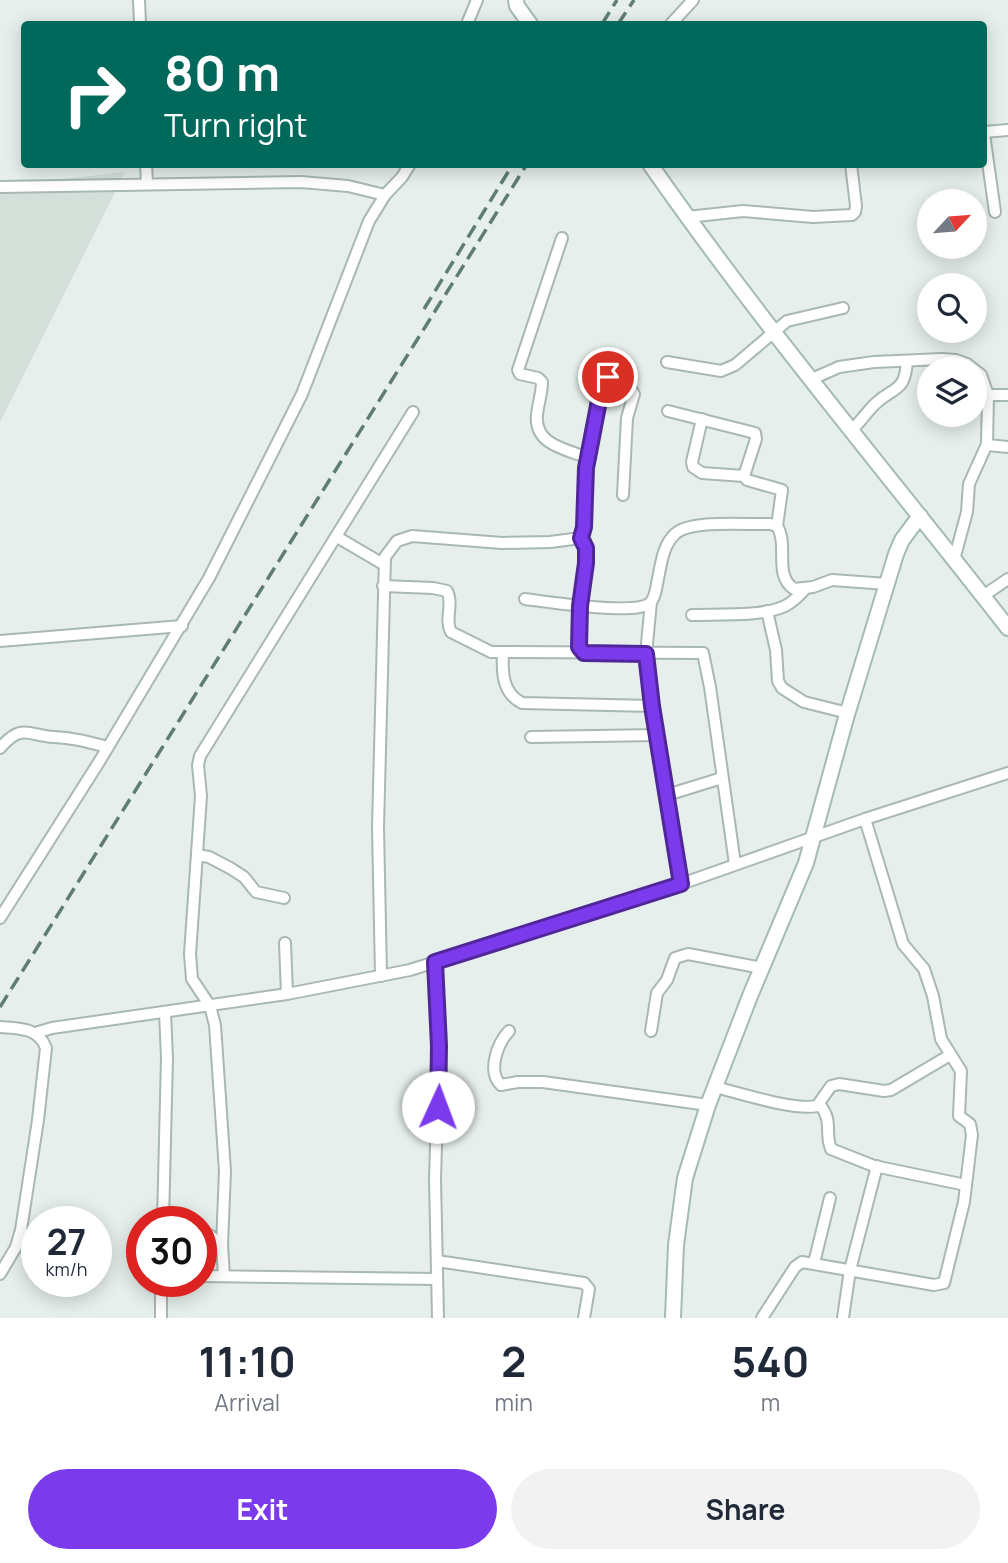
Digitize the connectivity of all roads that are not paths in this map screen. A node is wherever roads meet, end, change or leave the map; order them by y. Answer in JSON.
{"nodes":[{"id":1,"x":139,"y":0,"type":"edge"},
{"id":2,"x":476,"y":0,"type":"edge"},
{"id":3,"x":516,"y":0,"type":"edge"},
{"id":4,"x":693,"y":0,"type":"edge"},
{"id":5,"x":141,"y":21,"type":"edge"},
{"id":6,"x":468,"y":21,"type":"edge"},
{"id":7,"x":528,"y":21,"type":"edge"},
{"id":8,"x":674,"y":21,"type":"edge"},
{"id":9,"x":1008,"y":130,"type":"edge"},
{"id":10,"x":987,"y":133,"type":"edge"},
{"id":11,"x":987,"y":155,"type":"edge"},
{"id":12,"x":146,"y":168,"type":"edge"},
{"id":13,"x":408,"y":168,"type":"edge"},
{"id":14,"x":653,"y":168,"type":"edge"},
{"id":15,"x":851,"y":168,"type":"edge"},
{"id":16,"x":147,"y":184,"type":"junction"},
{"id":17,"x":0,"y":187,"type":"edge"},
{"id":18,"x":385,"y":195,"type":"junction"},
{"id":19,"x":995,"y":212,"type":"dead end"},
{"id":20,"x":687,"y":217,"type":"junction"},
{"id":21,"x":562,"y":238,"type":"dead end"},
{"id":22,"x":843,"y":308,"type":"dead end"},
{"id":23,"x":774,"y":331,"type":"junction"},
{"id":24,"x":908,"y":361,"type":"junction"},
{"id":25,"x":667,"y":362,"type":"dead end"},
{"id":26,"x":812,"y":379,"type":"junction"},
{"id":27,"x":988,"y":395,"type":"junction"},
{"id":28,"x":1008,"y":395,"type":"edge"},
{"id":29,"x":668,"y":411,"type":"dead end"},
{"id":30,"x":413,"y":412,"type":"dead end"},
{"id":31,"x":702,"y":419,"type":"junction"},
{"id":32,"x":852,"y":430,"type":"junction"},
{"id":33,"x":987,"y":445,"type":"junction"},
{"id":34,"x":1008,"y":447,"type":"edge"},
{"id":35,"x":588,"y":458,"type":"junction"},
{"id":36,"x":744,"y":476,"type":"junction"},
{"id":37,"x":623,"y":495,"type":"dead end"},
{"id":38,"x":920,"y":516,"type":"junction"},
{"id":39,"x":777,"y":526,"type":"junction"},
{"id":40,"x":337,"y":537,"type":"junction"},
{"id":41,"x":581,"y":538,"type":"junction"},
{"id":42,"x":954,"y":560,"type":"junction"},
{"id":43,"x":383,"y":564,"type":"junction"},
{"id":44,"x":1008,"y":579,"type":"edge"},
{"id":45,"x":887,"y":584,"type":"junction"},
{"id":46,"x":383,"y":586,"type":"junction"},
{"id":47,"x":806,"y":588,"type":"junction"},
{"id":48,"x":983,"y":596,"type":"junction"},
{"id":49,"x":525,"y":599,"type":"dead end"},
{"id":50,"x":651,"y":602,"type":"junction"},
{"id":51,"x":580,"y":606,"type":"junction"},
{"id":52,"x":768,"y":611,"type":"junction"},
{"id":53,"x":692,"y":615,"type":"dead end"},
{"id":54,"x":182,"y":626,"type":"junction"},
{"id":55,"x":1008,"y":628,"type":"edge"},
{"id":56,"x":0,"y":641,"type":"edge"},
{"id":57,"x":503,"y":652,"type":"junction"},
{"id":58,"x":584,"y":653,"type":"junction"},
{"id":59,"x":646,"y":654,"type":"junction"},
{"id":60,"x":652,"y":706,"type":"junction"},
{"id":61,"x":848,"y":713,"type":"junction"},
{"id":62,"x":658,"y":735,"type":"junction"},
{"id":63,"x":531,"y":737,"type":"dead end"},
{"id":64,"x":108,"y":747,"type":"junction"},
{"id":65,"x":0,"y":748,"type":"edge"},
{"id":66,"x":1008,"y":773,"type":"edge"},
{"id":67,"x":722,"y":778,"type":"junction"},
{"id":68,"x":667,"y":795,"type":"junction"},
{"id":69,"x":865,"y":819,"type":"junction"},
{"id":70,"x":813,"y":838,"type":"junction"},
{"id":71,"x":197,"y":855,"type":"junction"},
{"id":72,"x":735,"y":864,"type":"junction"},
{"id":73,"x":681,"y":884,"type":"junction"},
{"id":74,"x":284,"y":898,"type":"dead end"},
{"id":75,"x":0,"y":918,"type":"edge"},
{"id":76,"x":285,"y":943,"type":"dead end"},
{"id":77,"x":435,"y":962,"type":"junction"},
{"id":78,"x":762,"y":968,"type":"junction"},
{"id":79,"x":381,"y":976,"type":"junction"},
{"id":80,"x":287,"y":994,"type":"junction"},
{"id":81,"x":210,"y":1006,"type":"junction"},
{"id":82,"x":165,"y":1012,"type":"junction"},
{"id":83,"x":0,"y":1027,"type":"edge"},
{"id":84,"x":509,"y":1031,"type":"dead end"},
{"id":85,"x":651,"y":1031,"type":"dead end"},
{"id":86,"x":35,"y":1033,"type":"junction"},
{"id":87,"x":950,"y":1055,"type":"junction"},
{"id":88,"x":715,"y":1087,"type":"junction"},
{"id":89,"x":819,"y":1104,"type":"junction"},
{"id":90,"x":708,"y":1105,"type":"junction"},
{"id":91,"x":877,"y":1166,"type":"junction"},
{"id":92,"x":966,"y":1185,"type":"junction"},
{"id":93,"x":830,"y":1198,"type":"dead end"},
{"id":94,"x":163,"y":1206,"type":"edge"},
{"id":95,"x":217,"y":1241,"type":"edge"},
{"id":96,"x":222,"y":1245,"type":"junction"},
{"id":97,"x":437,"y":1261,"type":"junction"},
{"id":98,"x":814,"y":1263,"type":"junction"},
{"id":99,"x":850,"y":1270,"type":"junction"},
{"id":100,"x":0,"y":1274,"type":"edge"},
{"id":101,"x":217,"y":1276,"type":"edge"},
{"id":102,"x":224,"y":1276,"type":"junction"},
{"id":103,"x":437,"y":1279,"type":"junction"},
{"id":104,"x":162,"y":1297,"type":"edge"},
{"id":105,"x":162,"y":1318,"type":"edge"},
{"id":106,"x":438,"y":1318,"type":"edge"},
{"id":107,"x":584,"y":1318,"type":"edge"},
{"id":108,"x":673,"y":1318,"type":"edge"},
{"id":109,"x":762,"y":1318,"type":"edge"},
{"id":110,"x":843,"y":1318,"type":"edge"}],
"edges":[{"from":1,"to":5,"type":"street"},
{"from":2,"to":6,"type":"street"},
{"from":3,"to":7,"type":"street"},
{"from":4,"to":8,"type":"street"},
{"from":9,"to":10,"type":"street"},
{"from":11,"to":19,"type":"street"},
{"from":12,"to":16,"type":"street"},
{"from":13,"to":18,"type":"street"},
{"from":14,"to":20,"type":"street"},
{"from":15,"to":20,"type":"street"},
{"from":16,"to":17,"type":"street"},
{"from":16,"to":18,"type":"street"},
{"from":18,"to":54,"type":"street"},
{"from":20,"to":23,"type":"street"},
{"from":21,"to":35,"type":"street"},
{"from":22,"to":23,"type":"street"},
{"from":23,"to":25,"type":"street"},
{"from":23,"to":26,"type":"street"},
{"from":24,"to":26,"type":"street"},
{"from":24,"to":27,"type":"street"},
{"from":24,"to":32,"type":"street"},
{"from":26,"to":32,"type":"street"},
{"from":27,"to":28,"type":"street"},
{"from":27,"to":33,"type":"street"},
{"from":29,"to":31,"type":"street"},
{"from":30,"to":40,"type":"street"},
{"from":31,"to":36,"type":"street"},
{"from":31,"to":36,"type":"street"},
{"from":32,"to":38,"type":"street"},
{"from":33,"to":34,"type":"street"},
{"from":33,"to":42,"type":"street"},
{"from":35,"to":37,"type":"street"},
{"from":35,"to":41,"type":"street"},
{"from":36,"to":39,"type":"street"},
{"from":38,"to":42,"type":"street"},
{"from":38,"to":45,"type":"street"},
{"from":39,"to":47,"type":"street"},
{"from":39,"to":50,"type":"street"},
{"from":40,"to":43,"type":"street"},
{"from":40,"to":71,"type":"street"},
{"from":41,"to":43,"type":"street"},
{"from":41,"to":51,"type":"street"},
{"from":42,"to":48,"type":"street"},
{"from":43,"to":46,"type":"street"},
{"from":44,"to":48,"type":"street"},
{"from":45,"to":47,"type":"street"},
{"from":45,"to":61,"type":"street"},
{"from":46,"to":57,"type":"street"},
{"from":46,"to":79,"type":"street"},
{"from":47,"to":52,"type":"street"},
{"from":48,"to":55,"type":"street"},
{"from":49,"to":51,"type":"street"},
{"from":50,"to":51,"type":"street"},
{"from":50,"to":59,"type":"street"},
{"from":51,"to":58,"type":"street"},
{"from":52,"to":53,"type":"street"},
{"from":52,"to":61,"type":"street"},
{"from":54,"to":56,"type":"street"},
{"from":54,"to":64,"type":"street"},
{"from":57,"to":58,"type":"street"},
{"from":57,"to":60,"type":"street"},
{"from":58,"to":59,"type":"street"},
{"from":59,"to":60,"type":"street"},
{"from":59,"to":67,"type":"street"},
{"from":60,"to":62,"type":"street"},
{"from":61,"to":70,"type":"street"},
{"from":62,"to":63,"type":"street"},
{"from":62,"to":68,"type":"street"},
{"from":64,"to":65,"type":"street"},
{"from":64,"to":75,"type":"street"},
{"from":66,"to":69,"type":"street"},
{"from":67,"to":68,"type":"street"},
{"from":67,"to":72,"type":"street"},
{"from":68,"to":73,"type":"street"},
{"from":69,"to":70,"type":"street"},
{"from":69,"to":87,"type":"street"},
{"from":70,"to":72,"type":"street"},
{"from":70,"to":78,"type":"street"},
{"from":71,"to":74,"type":"street"},
{"from":71,"to":81,"type":"street"},
{"from":72,"to":73,"type":"street"},
{"from":73,"to":77,"type":"street"},
{"from":76,"to":80,"type":"street"},
{"from":77,"to":79,"type":"street"},
{"from":77,"to":97,"type":"street"},
{"from":78,"to":85,"type":"street"},
{"from":78,"to":88,"type":"street"},
{"from":79,"to":80,"type":"street"},
{"from":80,"to":81,"type":"street"},
{"from":81,"to":82,"type":"street"},
{"from":81,"to":96,"type":"street"},
{"from":82,"to":86,"type":"street"},
{"from":82,"to":94,"type":"street"},
{"from":83,"to":86,"type":"street"},
{"from":84,"to":90,"type":"street"},
{"from":86,"to":100,"type":"street"},
{"from":87,"to":89,"type":"street"},
{"from":87,"to":92,"type":"street"},
{"from":88,"to":89,"type":"street"},
{"from":88,"to":90,"type":"street"},
{"from":89,"to":91,"type":"street"},
{"from":90,"to":108,"type":"street"},
{"from":91,"to":92,"type":"street"},
{"from":91,"to":99,"type":"street"},
{"from":92,"to":99,"type":"street"},
{"from":93,"to":98,"type":"street"},
{"from":95,"to":96,"type":"street"},
{"from":96,"to":102,"type":"street"},
{"from":97,"to":103,"type":"street"},
{"from":97,"to":107,"type":"street"},
{"from":98,"to":99,"type":"street"},
{"from":98,"to":109,"type":"street"},
{"from":99,"to":110,"type":"street"},
{"from":101,"to":102,"type":"street"},
{"from":102,"to":103,"type":"street"},
{"from":103,"to":106,"type":"street"},
{"from":104,"to":105,"type":"street"}]}
